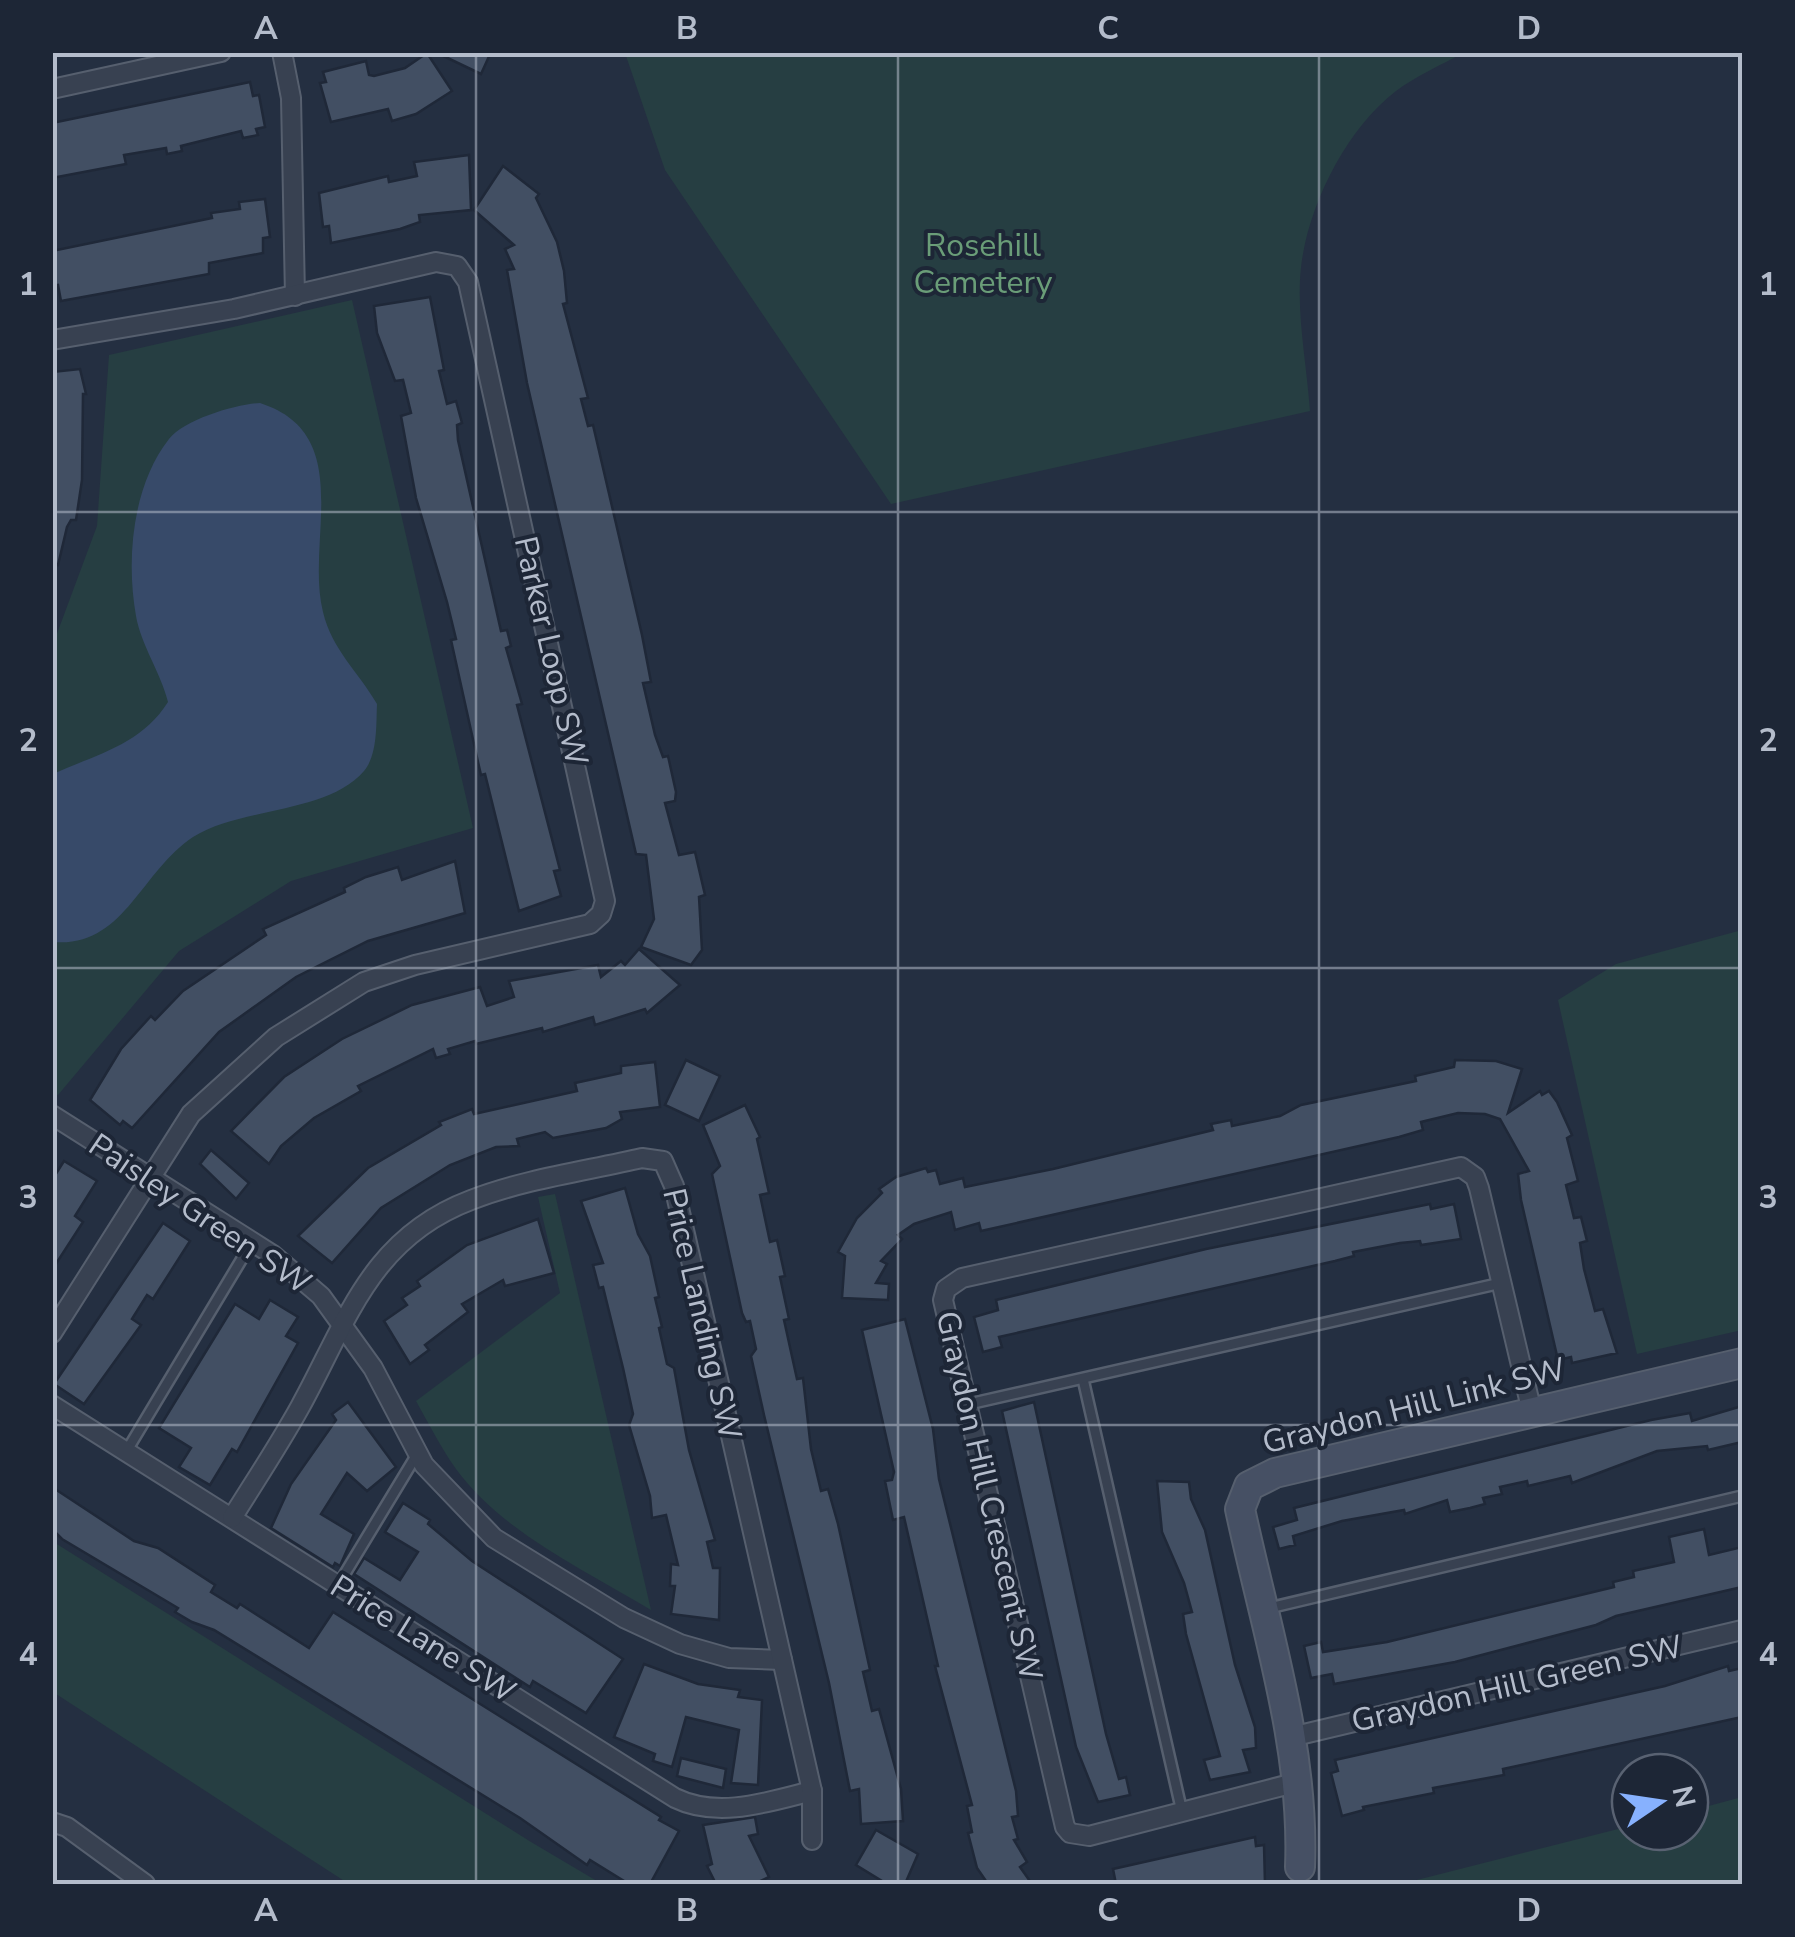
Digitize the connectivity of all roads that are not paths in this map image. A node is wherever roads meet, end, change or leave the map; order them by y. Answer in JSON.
{"nodes":[{"id":1,"x":221,"y":52,"type":"edge"},
{"id":2,"x":282,"y":52,"type":"edge"},
{"id":3,"x":52,"y":89,"type":"edge"},
{"id":4,"x":295,"y":296,"type":"junction"},
{"id":5,"x":52,"y":340,"type":"edge"},
{"id":6,"x":52,"y":1115,"type":"edge"},
{"id":7,"x":151,"y":1176,"type":"junction"},
{"id":8,"x":252,"y":1242,"type":"junction"},
{"id":9,"x":1502,"y":1283,"type":"junction"},
{"id":10,"x":341,"y":1321,"type":"junction"},
{"id":11,"x":52,"y":1332,"type":"edge"},
{"id":12,"x":1742,"y":1363,"type":"edge"},
{"id":13,"x":1083,"y":1379,"type":"junction"},
{"id":14,"x":52,"y":1405,"type":"edge"},
{"id":15,"x":966,"y":1405,"type":"junction"},
{"id":16,"x":1532,"y":1412,"type":"junction"},
{"id":17,"x":126,"y":1452,"type":"junction"},
{"id":18,"x":418,"y":1454,"type":"junction"},
{"id":19,"x":1742,"y":1496,"type":"edge"},
{"id":20,"x":232,"y":1518,"type":"junction"},
{"id":21,"x":338,"y":1585,"type":"junction"},
{"id":22,"x":1262,"y":1610,"type":"junction"},
{"id":23,"x":1742,"y":1630,"type":"edge"},
{"id":24,"x":782,"y":1660,"type":"junction"},
{"id":25,"x":1290,"y":1737,"type":"junction"},
{"id":26,"x":1298,"y":1782,"type":"junction"},
{"id":27,"x":812,"y":1791,"type":"junction"},
{"id":28,"x":1182,"y":1812,"type":"junction"},
{"id":29,"x":52,"y":1822,"type":"edge"},
{"id":30,"x":812,"y":1840,"type":"dead end"},
{"id":31,"x":1300,"y":1867,"type":"dead end"},
{"id":32,"x":145,"y":1884,"type":"edge"}],
"edges":[{"from":1,"to":3,"type":"street"},
{"from":2,"to":4,"type":"street"},
{"from":4,"to":5,"type":"street","name":"Parker Loop SW"},
{"from":4,"to":7,"type":"street","name":"Parker Loop SW"},
{"from":6,"to":7,"type":"street","name":"Paisley Green SW"},
{"from":7,"to":8,"type":"street","name":"Paisley Green SW"},
{"from":7,"to":11,"type":"street","name":"Parker Loop SW"},
{"from":8,"to":10,"type":"street","name":"Paisley Green SW"},
{"from":8,"to":17,"type":"lane"},
{"from":9,"to":13,"type":"lane"},
{"from":9,"to":15,"type":"street","name":"Graydon Hill Crescent SW"},
{"from":9,"to":16,"type":"street","name":"Graydon Hill Crescent SW"},
{"from":10,"to":18,"type":"street","name":"Paisley Green SW"},
{"from":10,"to":20,"type":"street"},
{"from":10,"to":24,"type":"street","name":"Price Landing SW"},
{"from":12,"to":16,"type":"street","name":"Graydon Hill Link SW"},
{"from":13,"to":15,"type":"lane"},
{"from":13,"to":28,"type":"lane"},
{"from":14,"to":17,"type":"street","name":"Price Lane SW"},
{"from":15,"to":28,"type":"street","name":"Graydon Hill Crescent SW"},
{"from":16,"to":22,"type":"street","name":"Graydon Hill Link SW"},
{"from":17,"to":20,"type":"street","name":"Price Lane SW"},
{"from":18,"to":21,"type":"lane"},
{"from":18,"to":24,"type":"street","name":"Paisley Green SW"},
{"from":19,"to":22,"type":"lane"},
{"from":20,"to":21,"type":"street","name":"Price Lane SW"},
{"from":21,"to":27,"type":"street","name":"Price Lane SW"},
{"from":22,"to":25,"type":"street","name":"Graydon Hill Link SW"},
{"from":23,"to":25,"type":"street","name":"Graydon Hill Green SW"},
{"from":24,"to":27,"type":"street","name":"Price Landing SW"},
{"from":25,"to":26,"type":"street","name":"Graydon Hill Link SW"},
{"from":26,"to":28,"type":"street","name":"Graydon Hill Crescent SW"},
{"from":26,"to":31,"type":"street","name":"Graydon Hill Link SW"},
{"from":27,"to":30,"type":"street","name":"Price Landing SW"},
{"from":29,"to":32,"type":"street"}]}
